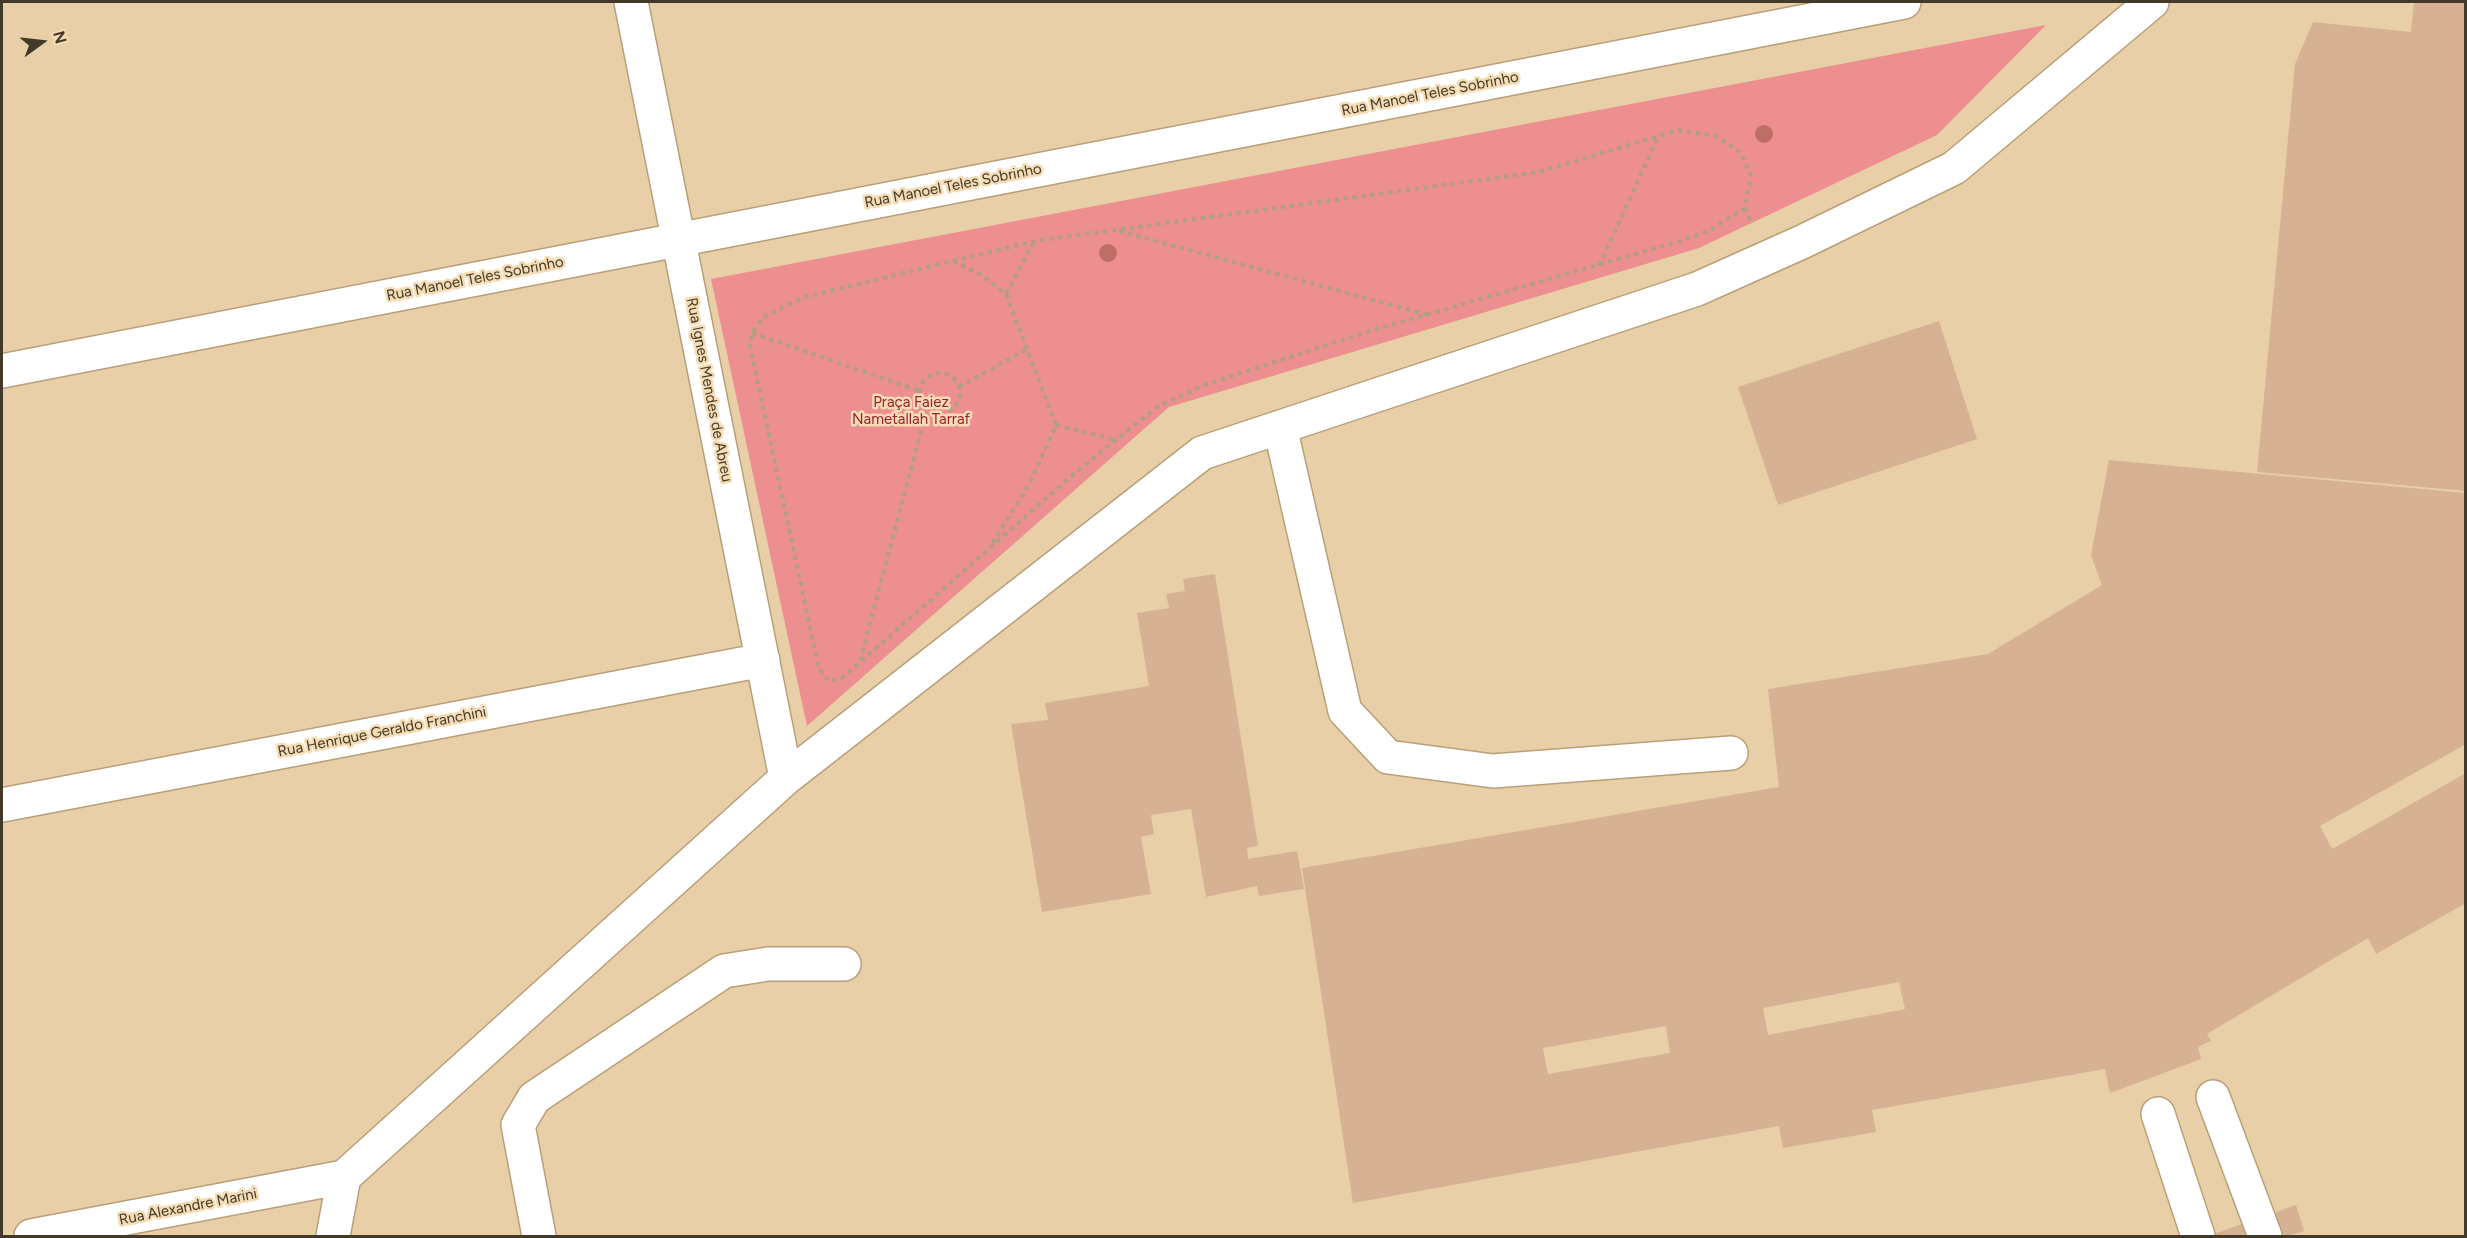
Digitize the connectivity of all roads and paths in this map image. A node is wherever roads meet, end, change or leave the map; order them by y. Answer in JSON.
{"nodes":[{"id":1,"x":631,"y":2,"type":"edge"},
{"id":2,"x":1904,"y":2,"type":"edge"},
{"id":3,"x":2152,"y":2,"type":"edge"},
{"id":4,"x":1659,"y":135,"type":"junction"},
{"id":5,"x":1116,"y":230,"type":"junction"},
{"id":6,"x":679,"y":239,"type":"junction"},
{"id":7,"x":1035,"y":241,"type":"junction"},
{"id":8,"x":952,"y":260,"type":"junction"},
{"id":9,"x":1598,"y":267,"type":"junction"},
{"id":10,"x":1006,"y":294,"type":"junction"},
{"id":11,"x":1428,"y":315,"type":"junction"},
{"id":12,"x":752,"y":333,"type":"junction"},
{"id":13,"x":1027,"y":350,"type":"junction"},
{"id":14,"x":2,"y":371,"type":"edge"},
{"id":15,"x":959,"y":387,"type":"junction"},
{"id":16,"x":920,"y":391,"type":"junction"},
{"id":17,"x":927,"y":409,"type":"junction"},
{"id":18,"x":1056,"y":425,"type":"junction"},
{"id":19,"x":1280,"y":427,"type":"junction"},
{"id":20,"x":1116,"y":440,"type":"junction"},
{"id":21,"x":990,"y":549,"type":"junction"},
{"id":22,"x":763,"y":660,"type":"junction"},
{"id":23,"x":860,"y":661,"type":"junction"},
{"id":24,"x":1731,"y":753,"type":"dead end"},
{"id":25,"x":786,"y":778,"type":"junction"},
{"id":26,"x":2,"y":805,"type":"edge"},
{"id":27,"x":844,"y":964,"type":"dead end"},
{"id":28,"x":2213,"y":1097,"type":"dead end"},
{"id":29,"x":2158,"y":1114,"type":"dead end"},
{"id":30,"x":344,"y":1177,"type":"junction"},
{"id":31,"x":31,"y":1236,"type":"edge"},
{"id":32,"x":333,"y":1236,"type":"edge"},
{"id":33,"x":539,"y":1236,"type":"edge"},
{"id":34,"x":2198,"y":1236,"type":"edge"},
{"id":35,"x":2265,"y":1236,"type":"edge"}],
"edges":[{"from":1,"to":6,"type":"street","name":"Rua Ignes Mendes de Abreu"},
{"from":2,"to":6,"type":"street","name":"Rua Manoel Teles Sobrinho"},
{"from":3,"to":19,"type":"street"},
{"from":4,"to":5,"type":"path"},
{"from":4,"to":9,"type":"path"},
{"from":4,"to":9,"type":"path"},
{"from":5,"to":7,"type":"path"},
{"from":5,"to":11,"type":"path"},
{"from":6,"to":14,"type":"street","name":"Rua Manoel Teles Sobrinho"},
{"from":6,"to":22,"type":"street","name":"Rua Ignes Mendes de Abreu"},
{"from":7,"to":8,"type":"path"},
{"from":7,"to":10,"type":"path"},
{"from":8,"to":10,"type":"path"},
{"from":8,"to":12,"type":"path"},
{"from":9,"to":11,"type":"path"},
{"from":10,"to":13,"type":"path"},
{"from":11,"to":20,"type":"path"},
{"from":12,"to":16,"type":"path"},
{"from":12,"to":23,"type":"path"},
{"from":13,"to":15,"type":"path"},
{"from":13,"to":18,"type":"path"},
{"from":15,"to":16,"type":"path"},
{"from":15,"to":17,"type":"path"},
{"from":16,"to":17,"type":"path"},
{"from":17,"to":23,"type":"path"},
{"from":18,"to":20,"type":"path"},
{"from":18,"to":21,"type":"path"},
{"from":19,"to":24,"type":"street"},
{"from":19,"to":25,"type":"street"},
{"from":20,"to":21,"type":"path"},
{"from":21,"to":23,"type":"path"},
{"from":22,"to":25,"type":"street","name":"Rua Ignes Mendes de Abreu"},
{"from":22,"to":26,"type":"street","name":"Rua Henrique Geraldo Franchini"},
{"from":25,"to":30,"type":"street"},
{"from":27,"to":33,"type":"street"},
{"from":28,"to":35,"type":"street"},
{"from":29,"to":34,"type":"street"},
{"from":30,"to":31,"type":"street","name":"Rua Alexandre Marini"},
{"from":30,"to":32,"type":"street"}]}
